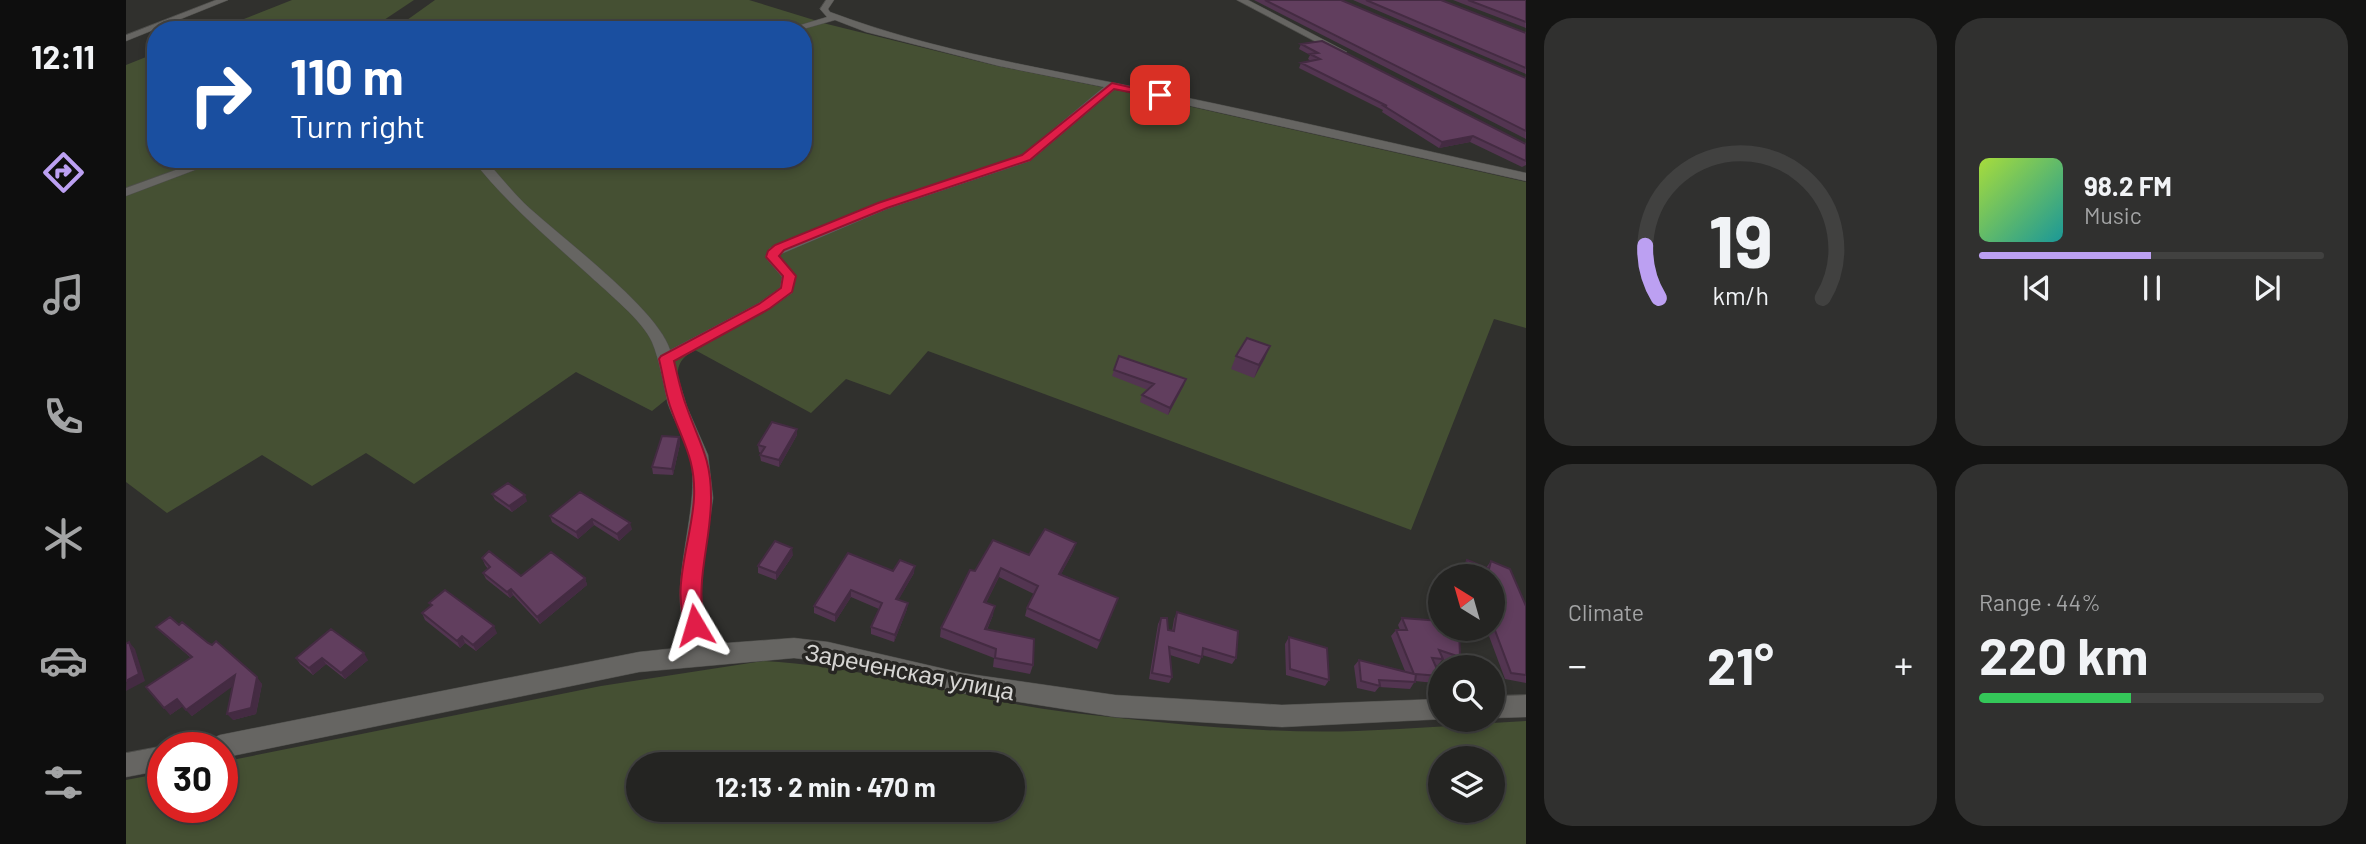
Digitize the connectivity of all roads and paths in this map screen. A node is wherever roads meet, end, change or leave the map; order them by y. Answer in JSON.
{"nodes":[{"id":1,"x":223,"y":0,"type":"edge"},
{"id":2,"x":830,"y":0,"type":"edge"},
{"id":3,"x":1241,"y":0,"type":"edge"},
{"id":4,"x":834,"y":18,"type":"junction"},
{"id":5,"x":168,"y":21,"type":"edge"},
{"id":6,"x":812,"y":24,"type":"edge"},
{"id":7,"x":147,"y":29,"type":"edge"},
{"id":8,"x":126,"y":37,"type":"edge"},
{"id":9,"x":1357,"y":60,"type":"edge"},
{"id":10,"x":1112,"y":86,"type":"junction"},
{"id":11,"x":193,"y":168,"type":"edge"},
{"id":12,"x":486,"y":168,"type":"edge"},
{"id":13,"x":1526,"y":177,"type":"edge"},
{"id":14,"x":126,"y":192,"type":"edge"},
{"id":15,"x":666,"y":359,"type":"junction"},
{"id":16,"x":724,"y":653,"type":"junction"},
{"id":17,"x":1526,"y":706,"type":"edge"},
{"id":18,"x":1505,"y":707,"type":"edge"},
{"id":19,"x":1428,"y":710,"type":"edge"},
{"id":20,"x":238,"y":743,"type":"edge"},
{"id":21,"x":147,"y":761,"type":"edge"},
{"id":22,"x":126,"y":765,"type":"edge"}],
"edges":[{"from":1,"to":5,"type":"street"},
{"from":2,"to":4,"type":"street"},
{"from":3,"to":9,"type":"street"},
{"from":4,"to":6,"type":"street"},
{"from":4,"to":10,"type":"street"},
{"from":7,"to":8,"type":"street"},
{"from":10,"to":13,"type":"street"},
{"from":10,"to":15,"type":"street"},
{"from":11,"to":14,"type":"street"},
{"from":12,"to":15,"type":"street"},
{"from":15,"to":16,"type":"street"},
{"from":16,"to":19,"type":"street","name":"Зареченская улица"},
{"from":16,"to":20,"type":"street","name":"Зареченская улица"},
{"from":17,"to":18,"type":"street"},
{"from":21,"to":22,"type":"street"}]}
